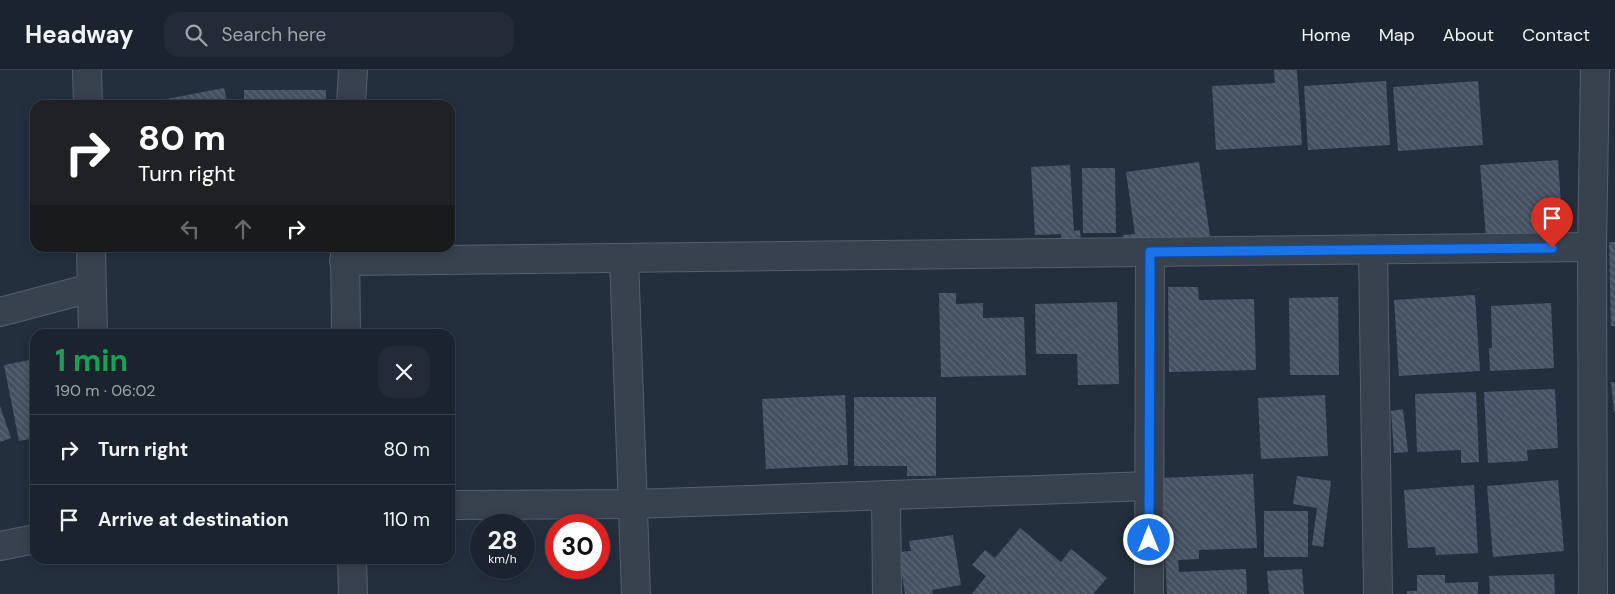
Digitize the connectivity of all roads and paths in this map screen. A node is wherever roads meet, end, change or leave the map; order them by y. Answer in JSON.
{"nodes":[{"id":1,"x":88,"y":70,"type":"edge"},
{"id":2,"x":353,"y":70,"type":"edge"},
{"id":3,"x":1595,"y":70,"type":"edge"},
{"id":4,"x":88,"y":100,"type":"edge"},
{"id":5,"x":351,"y":100,"type":"edge"},
{"id":6,"x":1592,"y":247,"type":"junction"},
{"id":7,"x":1373,"y":250,"type":"junction"},
{"id":8,"x":91,"y":252,"type":"edge"},
{"id":9,"x":1150,"y":252,"type":"junction"},
{"id":10,"x":344,"y":254,"type":"edge"},
{"id":11,"x":624,"y":258,"type":"junction"},
{"id":12,"x":92,"y":288,"type":"junction"},
{"id":13,"x":0,"y":312,"type":"edge"},
{"id":14,"x":93,"y":329,"type":"edge"},
{"id":15,"x":346,"y":329,"type":"edge"},
{"id":16,"x":1149,"y":486,"type":"junction"},
{"id":17,"x":886,"y":495,"type":"junction"},
{"id":18,"x":633,"y":504,"type":"junction"},
{"id":19,"x":455,"y":505,"type":"edge"},
{"id":20,"x":30,"y":540,"type":"edge"},
{"id":21,"x":0,"y":546,"type":"edge"},
{"id":22,"x":352,"y":564,"type":"edge"},
{"id":23,"x":353,"y":594,"type":"edge"},
{"id":24,"x":636,"y":594,"type":"edge"},
{"id":25,"x":887,"y":594,"type":"edge"},
{"id":26,"x":1149,"y":594,"type":"edge"},
{"id":27,"x":1378,"y":594,"type":"edge"},
{"id":28,"x":1593,"y":594,"type":"edge"}],
"edges":[{"from":1,"to":4,"type":"street"},
{"from":2,"to":5,"type":"street"},
{"from":3,"to":6,"type":"street"},
{"from":6,"to":7,"type":"street"},
{"from":6,"to":28,"type":"street"},
{"from":7,"to":9,"type":"street"},
{"from":7,"to":27,"type":"street"},
{"from":8,"to":12,"type":"street"},
{"from":9,"to":11,"type":"street"},
{"from":9,"to":16,"type":"street"},
{"from":10,"to":11,"type":"street"},
{"from":10,"to":15,"type":"street"},
{"from":11,"to":18,"type":"street"},
{"from":12,"to":13,"type":"street"},
{"from":12,"to":14,"type":"street"},
{"from":16,"to":17,"type":"street"},
{"from":16,"to":26,"type":"street"},
{"from":17,"to":18,"type":"street"},
{"from":17,"to":25,"type":"street"},
{"from":18,"to":19,"type":"street"},
{"from":18,"to":24,"type":"street"},
{"from":20,"to":21,"type":"street"},
{"from":22,"to":23,"type":"street"}]}
